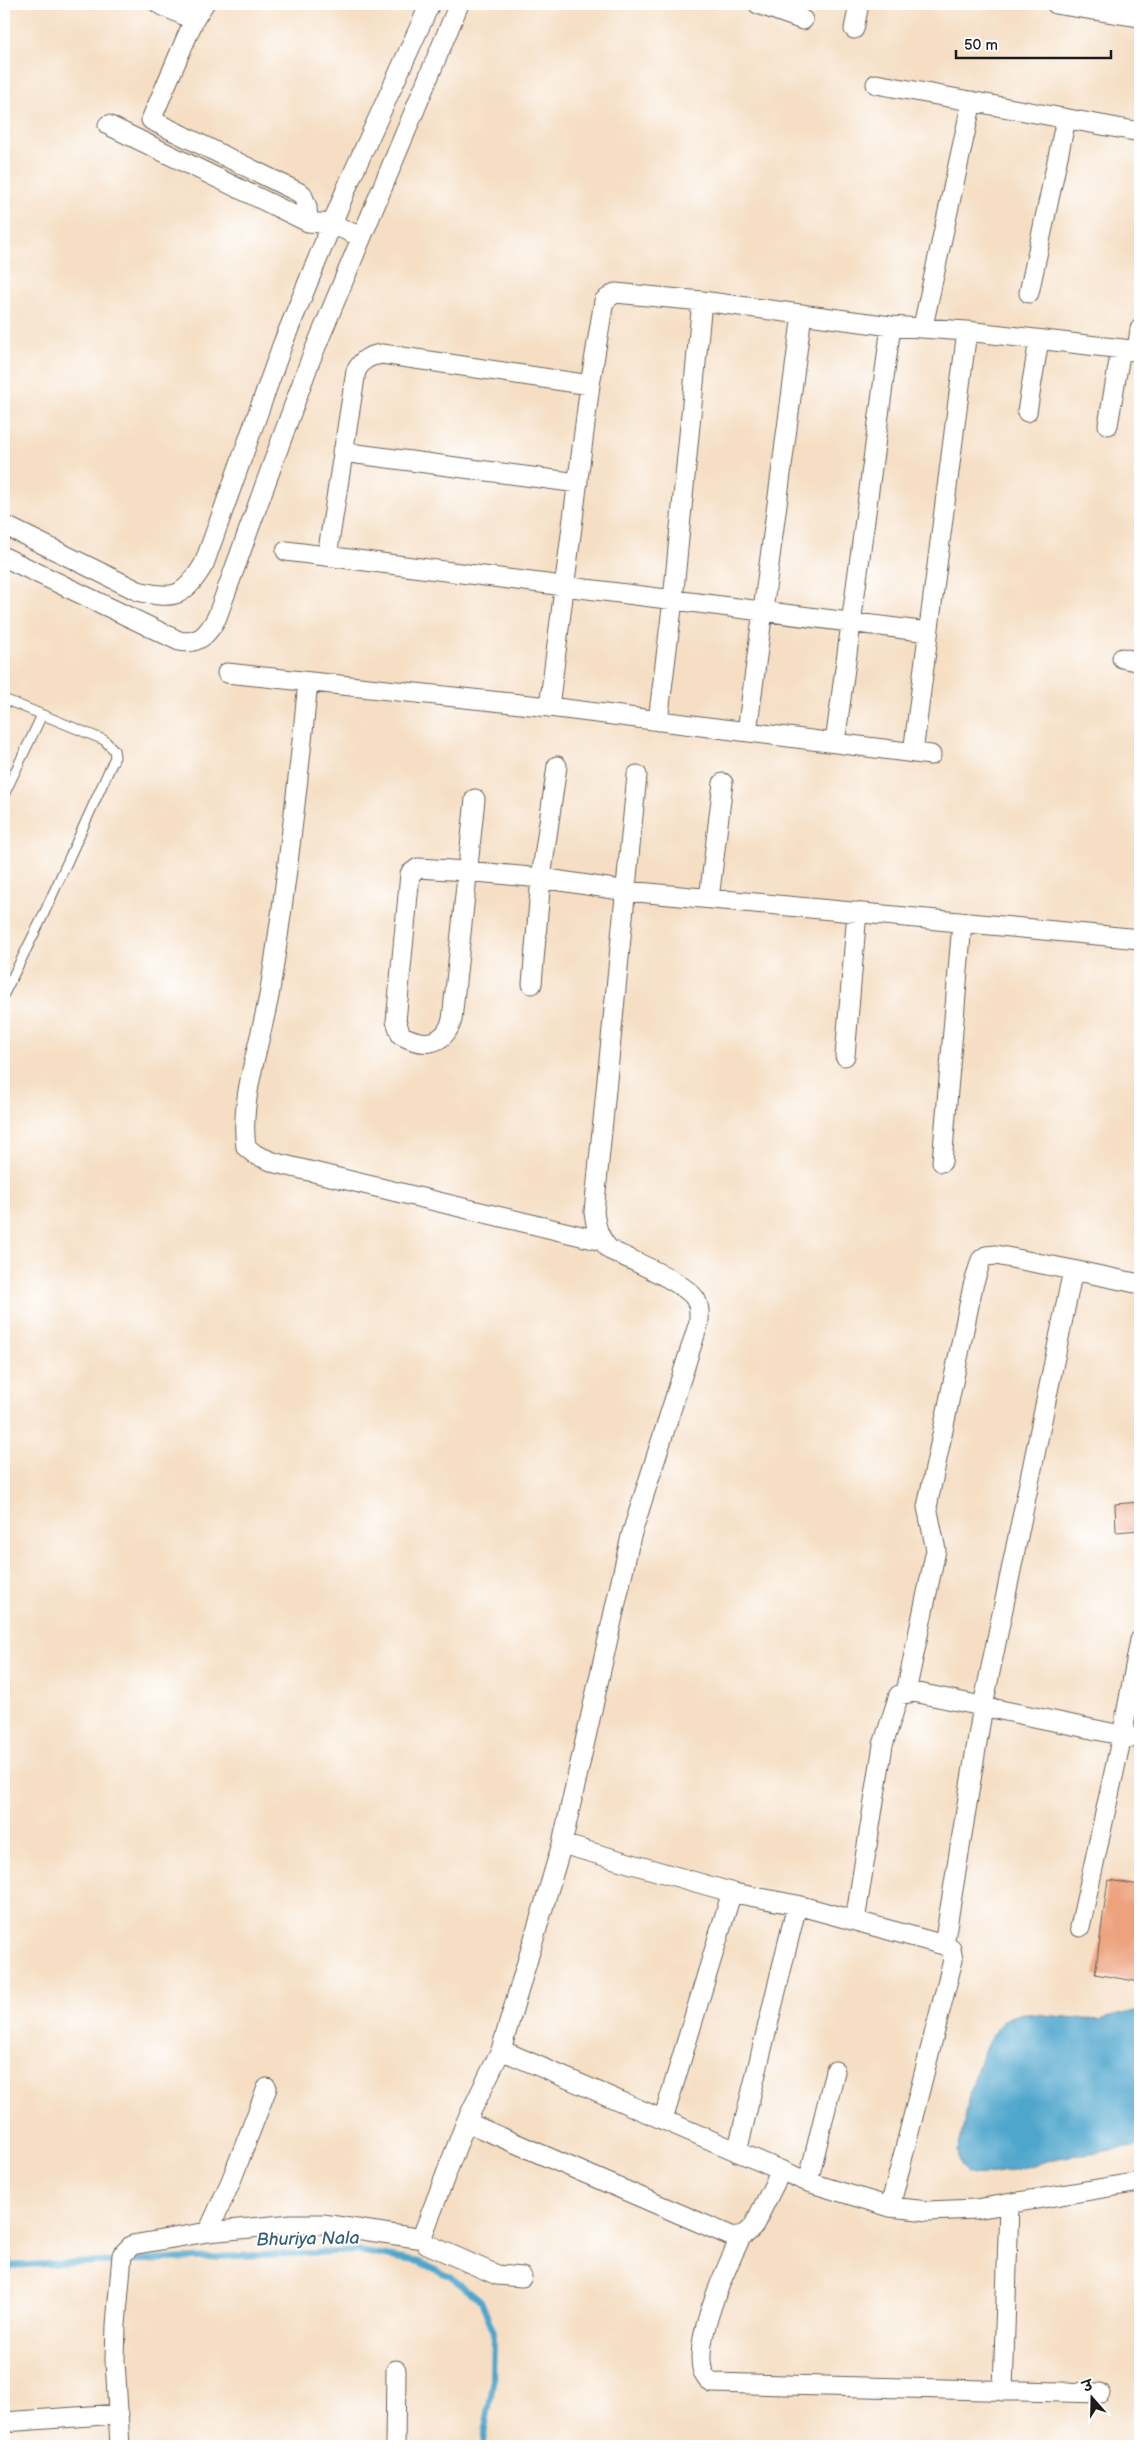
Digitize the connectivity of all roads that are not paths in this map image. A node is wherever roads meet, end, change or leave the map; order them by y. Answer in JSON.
{"nodes":[{"id":1,"x":159,"y":4,"type":"edge"},
{"id":2,"x":204,"y":4,"type":"edge"},
{"id":3,"x":460,"y":4,"type":"edge"},
{"id":4,"x":758,"y":4,"type":"edge"},
{"id":5,"x":859,"y":4,"type":"edge"},
{"id":6,"x":1058,"y":4,"type":"edge"},
{"id":7,"x":423,"y":9,"type":"edge"},
{"id":8,"x":1140,"y":17,"type":"edge"},
{"id":9,"x":194,"y":20,"type":"junction"},
{"id":10,"x":803,"y":20,"type":"dead end"},
{"id":11,"x":854,"y":29,"type":"dead end"},
{"id":12,"x":876,"y":84,"type":"dead end"},
{"id":13,"x":972,"y":101,"type":"junction"},
{"id":14,"x":1066,"y":119,"type":"junction"},
{"id":15,"x":108,"y":125,"type":"dead end"},
{"id":16,"x":1140,"y":132,"type":"edge"},
{"id":17,"x":308,"y":222,"type":"junction"},
{"id":18,"x":332,"y":224,"type":"junction"},
{"id":19,"x":362,"y":237,"type":"junction"},
{"id":20,"x":1028,"y":293,"type":"dead end"},
{"id":21,"x":702,"y":301,"type":"junction"},
{"id":22,"x":802,"y":314,"type":"junction"},
{"id":23,"x":891,"y":326,"type":"junction"},
{"id":24,"x":923,"y":326,"type":"junction"},
{"id":25,"x":1140,"y":329,"type":"edge"},
{"id":26,"x":967,"y":331,"type":"junction"},
{"id":27,"x":1039,"y":340,"type":"junction"},
{"id":28,"x":1133,"y":350,"type":"edge"},
{"id":29,"x":590,"y":384,"type":"junction"},
{"id":30,"x":1027,"y":412,"type":"dead end"},
{"id":31,"x":1108,"y":425,"type":"dead end"},
{"id":32,"x":342,"y":452,"type":"junction"},
{"id":33,"x":578,"y":483,"type":"junction"},
{"id":34,"x":4,"y":525,"type":"edge"},
{"id":35,"x":212,"y":543,"type":"junction"},
{"id":36,"x":242,"y":548,"type":"junction"},
{"id":37,"x":286,"y":551,"type":"dead end"},
{"id":38,"x":327,"y":556,"type":"junction"},
{"id":39,"x":4,"y":557,"type":"edge"},
{"id":40,"x":565,"y":587,"type":"junction"},
{"id":41,"x":673,"y":600,"type":"junction"},
{"id":42,"x":762,"y":612,"type":"junction"},
{"id":43,"x":851,"y":623,"type":"junction"},
{"id":44,"x":928,"y":632,"type":"junction"},
{"id":45,"x":227,"y":674,"type":"dead end"},
{"id":46,"x":308,"y":682,"type":"junction"},
{"id":47,"x":4,"y":698,"type":"edge"},
{"id":48,"x":549,"y":707,"type":"junction"},
{"id":49,"x":42,"y":715,"type":"junction"},
{"id":50,"x":658,"y":721,"type":"junction"},
{"id":51,"x":747,"y":732,"type":"junction"},
{"id":52,"x":835,"y":743,"type":"junction"},
{"id":53,"x":912,"y":753,"type":"junction"},
{"id":54,"x":931,"y":755,"type":"dead end"},
{"id":55,"x":557,"y":766,"type":"dead end"},
{"id":56,"x":637,"y":775,"type":"dead end"},
{"id":57,"x":723,"y":783,"type":"dead end"},
{"id":58,"x":4,"y":795,"type":"edge"},
{"id":59,"x":475,"y":799,"type":"dead end"},
{"id":60,"x":466,"y":870,"type":"junction"},
{"id":61,"x":541,"y":878,"type":"junction"},
{"id":62,"x":627,"y":891,"type":"junction"},
{"id":63,"x":709,"y":899,"type":"junction"},
{"id":64,"x":857,"y":912,"type":"junction"},
{"id":65,"x":962,"y":923,"type":"junction"},
{"id":66,"x":1140,"y":939,"type":"edge"},
{"id":67,"x":532,"y":984,"type":"dead end"},
{"id":68,"x":4,"y":994,"type":"edge"},
{"id":69,"x":845,"y":1056,"type":"dead end"},
{"id":70,"x":942,"y":1162,"type":"dead end"},
{"id":71,"x":602,"y":1241,"type":"junction"},
{"id":72,"x":1073,"y":1270,"type":"junction"},
{"id":73,"x":1140,"y":1284,"type":"edge"},
{"id":74,"x":1140,"y":1640,"type":"edge"},
{"id":75,"x":906,"y":1692,"type":"junction"},
{"id":76,"x":983,"y":1706,"type":"junction"},
{"id":77,"x":1131,"y":1738,"type":"edge"},
{"id":78,"x":562,"y":1844,"type":"junction"},
{"id":79,"x":734,"y":1893,"type":"junction"},
{"id":80,"x":796,"y":1905,"type":"junction"},
{"id":81,"x":855,"y":1921,"type":"junction"},
{"id":82,"x":1080,"y":1928,"type":"dead end"},
{"id":83,"x":944,"y":1945,"type":"junction"},
{"id":84,"x":502,"y":2050,"type":"junction"},
{"id":85,"x":835,"y":2071,"type":"dead end"},
{"id":86,"x":267,"y":2088,"type":"dead end"},
{"id":87,"x":663,"y":2120,"type":"junction"},
{"id":88,"x":466,"y":2122,"type":"junction"},
{"id":89,"x":736,"y":2152,"type":"junction"},
{"id":90,"x":781,"y":2171,"type":"junction"},
{"id":91,"x":808,"y":2182,"type":"junction"},
{"id":92,"x":1140,"y":2182,"type":"edge"},
{"id":93,"x":1009,"y":2204,"type":"junction"},
{"id":94,"x":890,"y":2207,"type":"junction"},
{"id":95,"x":208,"y":2232,"type":"junction"},
{"id":96,"x":741,"y":2236,"type":"junction"},
{"id":97,"x":423,"y":2239,"type":"junction"},
{"id":98,"x":522,"y":2276,"type":"dead end"},
{"id":99,"x":396,"y":2370,"type":"dead end"},
{"id":100,"x":1003,"y":2391,"type":"junction"},
{"id":101,"x":1100,"y":2393,"type":"dead end"},
{"id":102,"x":119,"y":2414,"type":"junction"},
{"id":103,"x":4,"y":2422,"type":"edge"},
{"id":104,"x":120,"y":2446,"type":"edge"},
{"id":105,"x":395,"y":2446,"type":"edge"}],
"edges":[{"from":1,"to":9,"type":"street"},
{"from":2,"to":9,"type":"street"},
{"from":3,"to":19,"type":"street"},
{"from":4,"to":10,"type":"street"},
{"from":5,"to":11,"type":"street"},
{"from":6,"to":8,"type":"street"},
{"from":7,"to":18,"type":"street"},
{"from":9,"to":17,"type":"street"},
{"from":12,"to":13,"type":"street"},
{"from":13,"to":14,"type":"street"},
{"from":13,"to":24,"type":"street"},
{"from":14,"to":16,"type":"street"},
{"from":14,"to":20,"type":"street"},
{"from":15,"to":17,"type":"street"},
{"from":17,"to":18,"type":"street"},
{"from":18,"to":19,"type":"street"},
{"from":18,"to":35,"type":"street"},
{"from":19,"to":36,"type":"street"},
{"from":21,"to":22,"type":"street"},
{"from":21,"to":29,"type":"street"},
{"from":21,"to":41,"type":"street"},
{"from":22,"to":23,"type":"street"},
{"from":22,"to":42,"type":"street"},
{"from":23,"to":24,"type":"street"},
{"from":23,"to":43,"type":"street"},
{"from":24,"to":26,"type":"street"},
{"from":25,"to":28,"type":"street"},
{"from":26,"to":27,"type":"street"},
{"from":26,"to":44,"type":"street"},
{"from":27,"to":28,"type":"street"},
{"from":27,"to":30,"type":"street"},
{"from":28,"to":31,"type":"street"},
{"from":29,"to":32,"type":"street"},
{"from":29,"to":33,"type":"street"},
{"from":32,"to":33,"type":"street"},
{"from":32,"to":38,"type":"street"},
{"from":33,"to":40,"type":"street"},
{"from":34,"to":35,"type":"street"},
{"from":35,"to":36,"type":"street"},
{"from":36,"to":39,"type":"street"},
{"from":37,"to":38,"type":"street"},
{"from":38,"to":40,"type":"street"},
{"from":40,"to":41,"type":"street"},
{"from":40,"to":48,"type":"street"},
{"from":41,"to":42,"type":"street"},
{"from":41,"to":50,"type":"street"},
{"from":42,"to":43,"type":"street"},
{"from":42,"to":51,"type":"street"},
{"from":43,"to":44,"type":"street"},
{"from":43,"to":52,"type":"street"},
{"from":44,"to":53,"type":"street"},
{"from":45,"to":46,"type":"street"},
{"from":46,"to":48,"type":"street"},
{"from":46,"to":71,"type":"street"},
{"from":47,"to":49,"type":"lane"},
{"from":48,"to":50,"type":"street"},
{"from":49,"to":58,"type":"lane"},
{"from":49,"to":68,"type":"lane"},
{"from":50,"to":51,"type":"street"},
{"from":51,"to":52,"type":"street"},
{"from":52,"to":53,"type":"street"},
{"from":53,"to":54,"type":"street"},
{"from":55,"to":61,"type":"street"},
{"from":56,"to":62,"type":"street"},
{"from":57,"to":63,"type":"street"},
{"from":59,"to":60,"type":"street"},
{"from":60,"to":60,"type":"street"},
{"from":60,"to":61,"type":"street"},
{"from":61,"to":62,"type":"street"},
{"from":61,"to":67,"type":"street"},
{"from":62,"to":63,"type":"street"},
{"from":62,"to":71,"type":"street"},
{"from":63,"to":64,"type":"street"},
{"from":64,"to":65,"type":"street"},
{"from":64,"to":69,"type":"street"},
{"from":65,"to":66,"type":"street"},
{"from":65,"to":70,"type":"street"},
{"from":71,"to":78,"type":"street"},
{"from":72,"to":73,"type":"street"},
{"from":72,"to":75,"type":"street"},
{"from":72,"to":76,"type":"street"},
{"from":74,"to":77,"type":"street"},
{"from":75,"to":76,"type":"street"},
{"from":75,"to":81,"type":"street"},
{"from":76,"to":77,"type":"street"},
{"from":76,"to":83,"type":"street"},
{"from":77,"to":82,"type":"street"},
{"from":78,"to":79,"type":"street"},
{"from":78,"to":84,"type":"street"},
{"from":79,"to":80,"type":"street"},
{"from":79,"to":87,"type":"street"},
{"from":80,"to":81,"type":"street"},
{"from":80,"to":89,"type":"street"},
{"from":81,"to":83,"type":"street"},
{"from":83,"to":94,"type":"street"},
{"from":84,"to":87,"type":"street"},
{"from":84,"to":88,"type":"street"},
{"from":85,"to":91,"type":"street"},
{"from":86,"to":95,"type":"street"},
{"from":87,"to":89,"type":"street"},
{"from":88,"to":96,"type":"street"},
{"from":88,"to":97,"type":"street"},
{"from":89,"to":90,"type":"street"},
{"from":90,"to":91,"type":"street"},
{"from":90,"to":96,"type":"street"},
{"from":91,"to":94,"type":"street"},
{"from":92,"to":93,"type":"street"},
{"from":93,"to":94,"type":"street"},
{"from":93,"to":100,"type":"street"},
{"from":95,"to":97,"type":"street"},
{"from":95,"to":102,"type":"street"},
{"from":96,"to":100,"type":"street"},
{"from":97,"to":98,"type":"street"},
{"from":99,"to":105,"type":"street"},
{"from":100,"to":101,"type":"street"},
{"from":102,"to":103,"type":"street"},
{"from":102,"to":104,"type":"street"}]}
